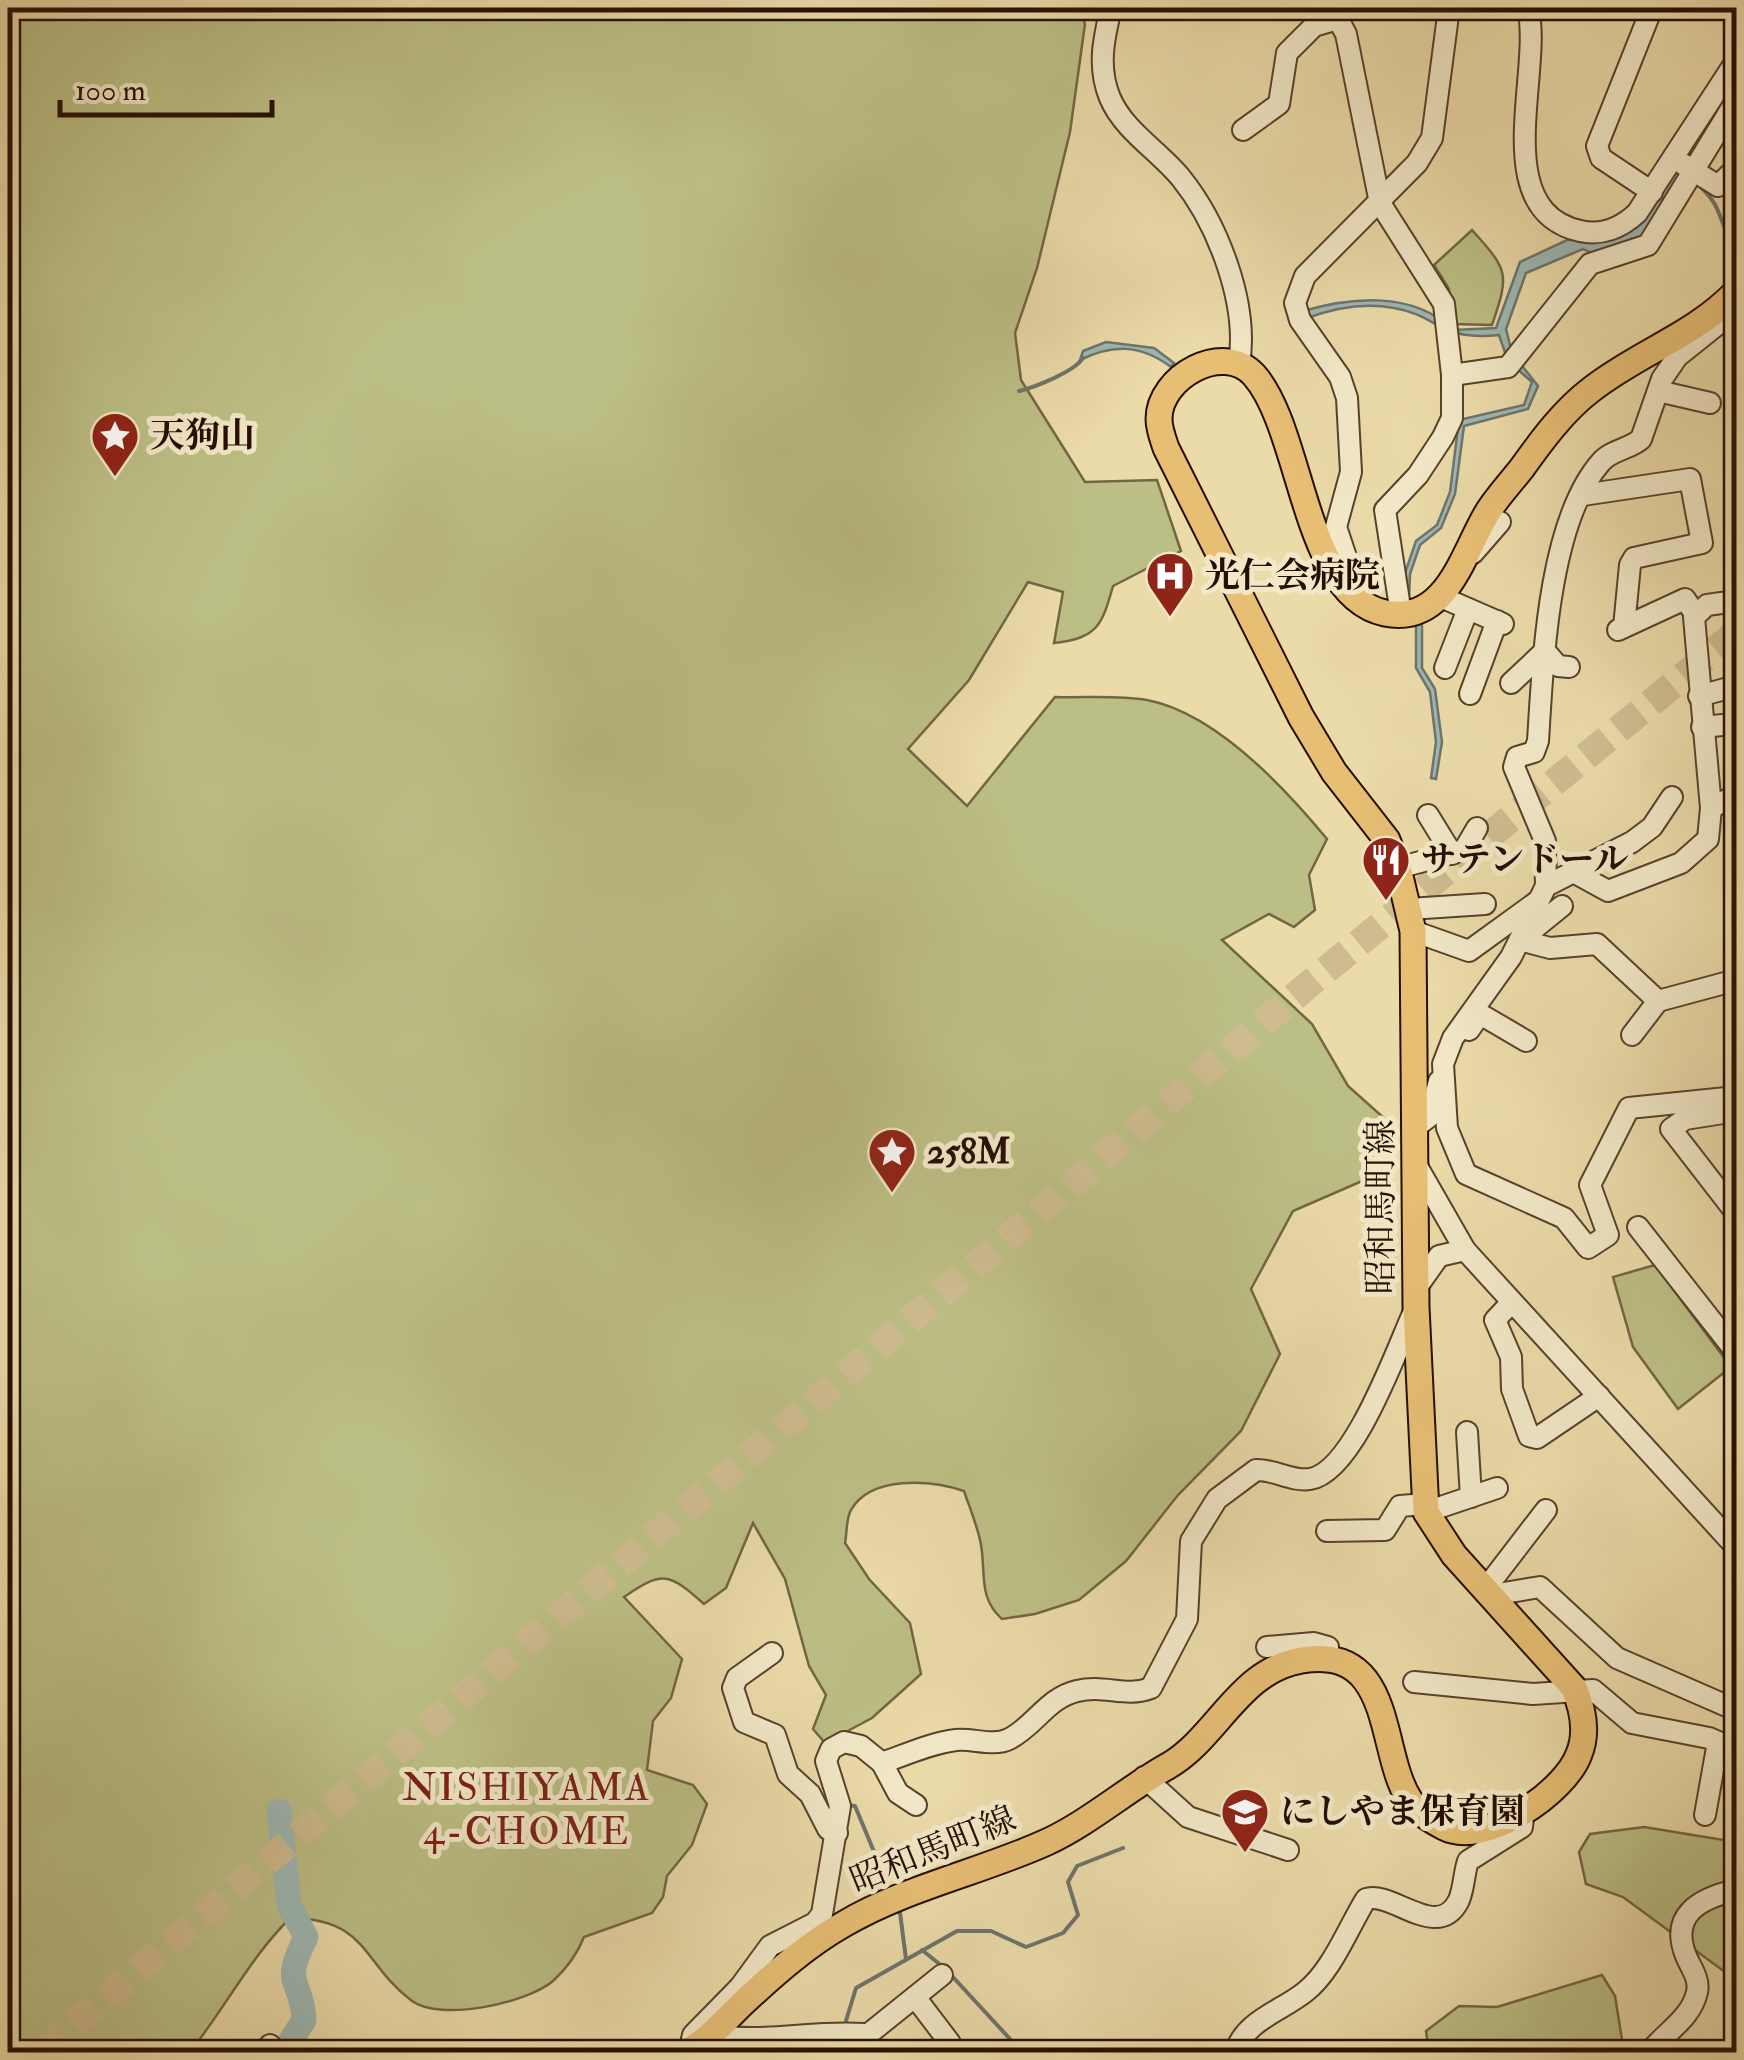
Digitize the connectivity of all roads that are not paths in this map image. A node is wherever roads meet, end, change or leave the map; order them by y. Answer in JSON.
{"nodes":[{"id":1,"x":1111,"y":8,"type":"edge"},
{"id":2,"x":1449,"y":8,"type":"edge"},
{"id":3,"x":1528,"y":8,"type":"edge"},
{"id":4,"x":1652,"y":8,"type":"edge"},
{"id":5,"x":1335,"y":14,"type":"edge"},
{"id":6,"x":1736,"y":61,"type":"edge"},
{"id":7,"x":1736,"y":101,"type":"edge"},
{"id":8,"x":1244,"y":130,"type":"dead end"},
{"id":9,"x":1673,"y":156,"type":"junction"},
{"id":10,"x":1736,"y":168,"type":"edge"},
{"id":11,"x":1691,"y":170,"type":"junction"},
{"id":12,"x":1652,"y":192,"type":"junction"},
{"id":13,"x":1380,"y":203,"type":"junction"},
{"id":14,"x":1727,"y":301,"type":"edge"},
{"id":15,"x":1239,"y":364,"type":"junction"},
{"id":16,"x":1452,"y":375,"type":"junction"},
{"id":17,"x":1658,"y":391,"type":"junction"},
{"id":18,"x":1712,"y":408,"type":"dead end"},
{"id":19,"x":1582,"y":496,"type":"junction"},
{"id":20,"x":1500,"y":522,"type":"dead end"},
{"id":21,"x":1466,"y":554,"type":"junction"},
{"id":22,"x":1441,"y":597,"type":"junction"},
{"id":23,"x":1360,"y":601,"type":"junction"},
{"id":24,"x":1736,"y":601,"type":"edge"},
{"id":25,"x":1468,"y":609,"type":"junction"},
{"id":26,"x":1402,"y":614,"type":"junction"},
{"id":27,"x":1695,"y":614,"type":"junction"},
{"id":28,"x":1545,"y":651,"type":"junction"},
{"id":29,"x":1445,"y":668,"type":"dead end"},
{"id":30,"x":1569,"y":668,"type":"dead end"},
{"id":31,"x":1512,"y":683,"type":"dead end"},
{"id":32,"x":1736,"y":686,"type":"edge"},
{"id":33,"x":1470,"y":694,"type":"dead end"},
{"id":34,"x":1699,"y":696,"type":"junction"},
{"id":35,"x":1733,"y":724,"type":"dead end"},
{"id":36,"x":1702,"y":727,"type":"junction"},
{"id":37,"x":1736,"y":795,"type":"edge"},
{"id":38,"x":1672,"y":797,"type":"dead end"},
{"id":39,"x":1711,"y":808,"type":"junction"},
{"id":40,"x":1428,"y":816,"type":"dead end"},
{"id":41,"x":1476,"y":828,"type":"dead end"},
{"id":42,"x":1452,"y":854,"type":"junction"},
{"id":43,"x":1398,"y":868,"type":"junction"},
{"id":44,"x":1577,"y":874,"type":"junction"},
{"id":45,"x":1543,"y":893,"type":"junction"},
{"id":46,"x":1485,"y":904,"type":"dead end"},
{"id":47,"x":1562,"y":906,"type":"dead end"},
{"id":48,"x":1411,"y":920,"type":"junction"},
{"id":49,"x":1520,"y":940,"type":"junction"},
{"id":50,"x":1736,"y":980,"type":"edge"},
{"id":51,"x":1658,"y":1002,"type":"junction"},
{"id":52,"x":1459,"y":1030,"type":"junction"},
{"id":53,"x":1632,"y":1035,"type":"dead end"},
{"id":54,"x":1526,"y":1041,"type":"dead end"},
{"id":55,"x":1443,"y":1064,"type":"junction"},
{"id":56,"x":1736,"y":1096,"type":"edge"},
{"id":57,"x":1736,"y":1111,"type":"edge"},
{"id":58,"x":1417,"y":1126,"type":"junction"},
{"id":59,"x":1418,"y":1168,"type":"junction"},
{"id":60,"x":1736,"y":1213,"type":"edge"},
{"id":61,"x":1638,"y":1227,"type":"dead end"},
{"id":62,"x":1465,"y":1250,"type":"junction"},
{"id":63,"x":1416,"y":1297,"type":"junction"},
{"id":64,"x":1512,"y":1302,"type":"junction"},
{"id":65,"x":1736,"y":1352,"type":"edge"},
{"id":66,"x":1598,"y":1396,"type":"junction"},
{"id":67,"x":1467,"y":1432,"type":"dead end"},
{"id":68,"x":1497,"y":1488,"type":"dead end"},
{"id":69,"x":1471,"y":1497,"type":"junction"},
{"id":70,"x":1426,"y":1508,"type":"junction"},
{"id":71,"x":1546,"y":1510,"type":"dead end"},
{"id":72,"x":1327,"y":1531,"type":"dead end"},
{"id":73,"x":1736,"y":1547,"type":"edge"},
{"id":74,"x":1489,"y":1592,"type":"junction"},
{"id":75,"x":1267,"y":1647,"type":"dead end"},
{"id":76,"x":772,"y":1653,"type":"dead end"},
{"id":77,"x":1326,"y":1659,"type":"junction"},
{"id":78,"x":1414,"y":1682,"type":"dead end"},
{"id":79,"x":1574,"y":1688,"type":"junction"},
{"id":80,"x":1736,"y":1710,"type":"edge"},
{"id":81,"x":1728,"y":1746,"type":"edge"},
{"id":82,"x":882,"y":1763,"type":"junction"},
{"id":83,"x":1144,"y":1777,"type":"junction"},
{"id":84,"x":916,"y":1805,"type":"dead end"},
{"id":85,"x":1524,"y":1809,"type":"junction"},
{"id":86,"x":1704,"y":1815,"type":"dead end"},
{"id":87,"x":836,"y":1833,"type":"junction"},
{"id":88,"x":1288,"y":1850,"type":"dead end"},
{"id":89,"x":1736,"y":1890,"type":"edge"},
{"id":90,"x":942,"y":1975,"type":"dead end"},
{"id":91,"x":915,"y":1997,"type":"junction"},
{"id":92,"x":857,"y":2038,"type":"edge"},
{"id":93,"x":696,"y":2046,"type":"edge"},
{"id":94,"x":939,"y":2052,"type":"edge"},
{"id":95,"x":1234,"y":2052,"type":"edge"},
{"id":96,"x":1650,"y":2052,"type":"edge"}],
"edges":[{"from":1,"to":15,"type":"street"},
{"from":2,"to":13,"type":"street"},
{"from":3,"to":12,"type":"street"},
{"from":4,"to":12,"type":"street"},
{"from":5,"to":8,"type":"street"},
{"from":5,"to":13,"type":"street"},
{"from":6,"to":9,"type":"street"},
{"from":7,"to":11,"type":"street"},
{"from":9,"to":11,"type":"street"},
{"from":9,"to":12,"type":"street"},
{"from":10,"to":11,"type":"street"},
{"from":11,"to":16,"type":"street"},
{"from":13,"to":16,"type":"street"},
{"from":13,"to":23,"type":"street"},
{"from":14,"to":17,"type":"street"},
{"from":14,"to":21,"type":"main road"},
{"from":15,"to":23,"type":"main road"},
{"from":15,"to":43,"type":"main road","name":"昭和馬町線"},
{"from":16,"to":26,"type":"street"},
{"from":17,"to":18,"type":"street"},
{"from":17,"to":19,"type":"street"},
{"from":19,"to":27,"type":"street"},
{"from":19,"to":28,"type":"street"},
{"from":20,"to":21,"type":"street"},
{"from":21,"to":22,"type":"main road"},
{"from":22,"to":25,"type":"street"},
{"from":22,"to":26,"type":"main road"},
{"from":23,"to":26,"type":"main road"},
{"from":24,"to":27,"type":"street"},
{"from":25,"to":29,"type":"street"},
{"from":25,"to":33,"type":"street"},
{"from":27,"to":34,"type":"street"},
{"from":28,"to":30,"type":"street"},
{"from":28,"to":31,"type":"street"},
{"from":28,"to":45,"type":"street"},
{"from":32,"to":34,"type":"street"},
{"from":34,"to":36,"type":"street"},
{"from":35,"to":36,"type":"street"},
{"from":36,"to":39,"type":"street"},
{"from":37,"to":39,"type":"street"},
{"from":38,"to":44,"type":"street"},
{"from":39,"to":44,"type":"street"},
{"from":40,"to":42,"type":"street"},
{"from":41,"to":42,"type":"street"},
{"from":42,"to":43,"type":"street"},
{"from":43,"to":48,"type":"main road","name":"昭和馬町線"},
{"from":44,"to":45,"type":"street"},
{"from":45,"to":48,"type":"street"},
{"from":45,"to":49,"type":"street"},
{"from":46,"to":48,"type":"street"},
{"from":47,"to":49,"type":"street"},
{"from":48,"to":58,"type":"main road","name":"昭和馬町線"},
{"from":49,"to":51,"type":"street"},
{"from":49,"to":52,"type":"street"},
{"from":50,"to":51,"type":"street"},
{"from":51,"to":53,"type":"street"},
{"from":52,"to":54,"type":"street"},
{"from":52,"to":55,"type":"street"},
{"from":55,"to":56,"type":"street"},
{"from":55,"to":58,"type":"street"},
{"from":57,"to":60,"type":"street"},
{"from":58,"to":59,"type":"main road","name":"昭和馬町線"},
{"from":59,"to":62,"type":"street"},
{"from":59,"to":63,"type":"main road","name":"昭和馬町線"},
{"from":61,"to":65,"type":"street"},
{"from":62,"to":63,"type":"street"},
{"from":62,"to":64,"type":"street"},
{"from":63,"to":70,"type":"main road","name":"昭和馬町線"},
{"from":63,"to":82,"type":"street"},
{"from":64,"to":66,"type":"street"},
{"from":64,"to":66,"type":"street"},
{"from":66,"to":73,"type":"street"},
{"from":67,"to":69,"type":"street"},
{"from":68,"to":69,"type":"street"},
{"from":69,"to":70,"type":"street"},
{"from":70,"to":72,"type":"street"},
{"from":70,"to":74,"type":"main road"},
{"from":71,"to":74,"type":"street"},
{"from":74,"to":79,"type":"main road"},
{"from":74,"to":80,"type":"street"},
{"from":75,"to":77,"type":"street"},
{"from":76,"to":87,"type":"street"},
{"from":77,"to":83,"type":"main road","name":"昭和馬町線"},
{"from":77,"to":85,"type":"main road"},
{"from":78,"to":79,"type":"street"},
{"from":79,"to":81,"type":"street"},
{"from":79,"to":85,"type":"main road"},
{"from":81,"to":86,"type":"street"},
{"from":82,"to":84,"type":"street"},
{"from":82,"to":87,"type":"street"},
{"from":83,"to":88,"type":"street"},
{"from":83,"to":93,"type":"main road","name":"昭和馬町線"},
{"from":85,"to":95,"type":"street"},
{"from":87,"to":93,"type":"street"},
{"from":89,"to":96,"type":"street"},
{"from":90,"to":91,"type":"street"},
{"from":91,"to":92,"type":"street"},
{"from":91,"to":94,"type":"street"},
{"from":92,"to":93,"type":"street"}]}
